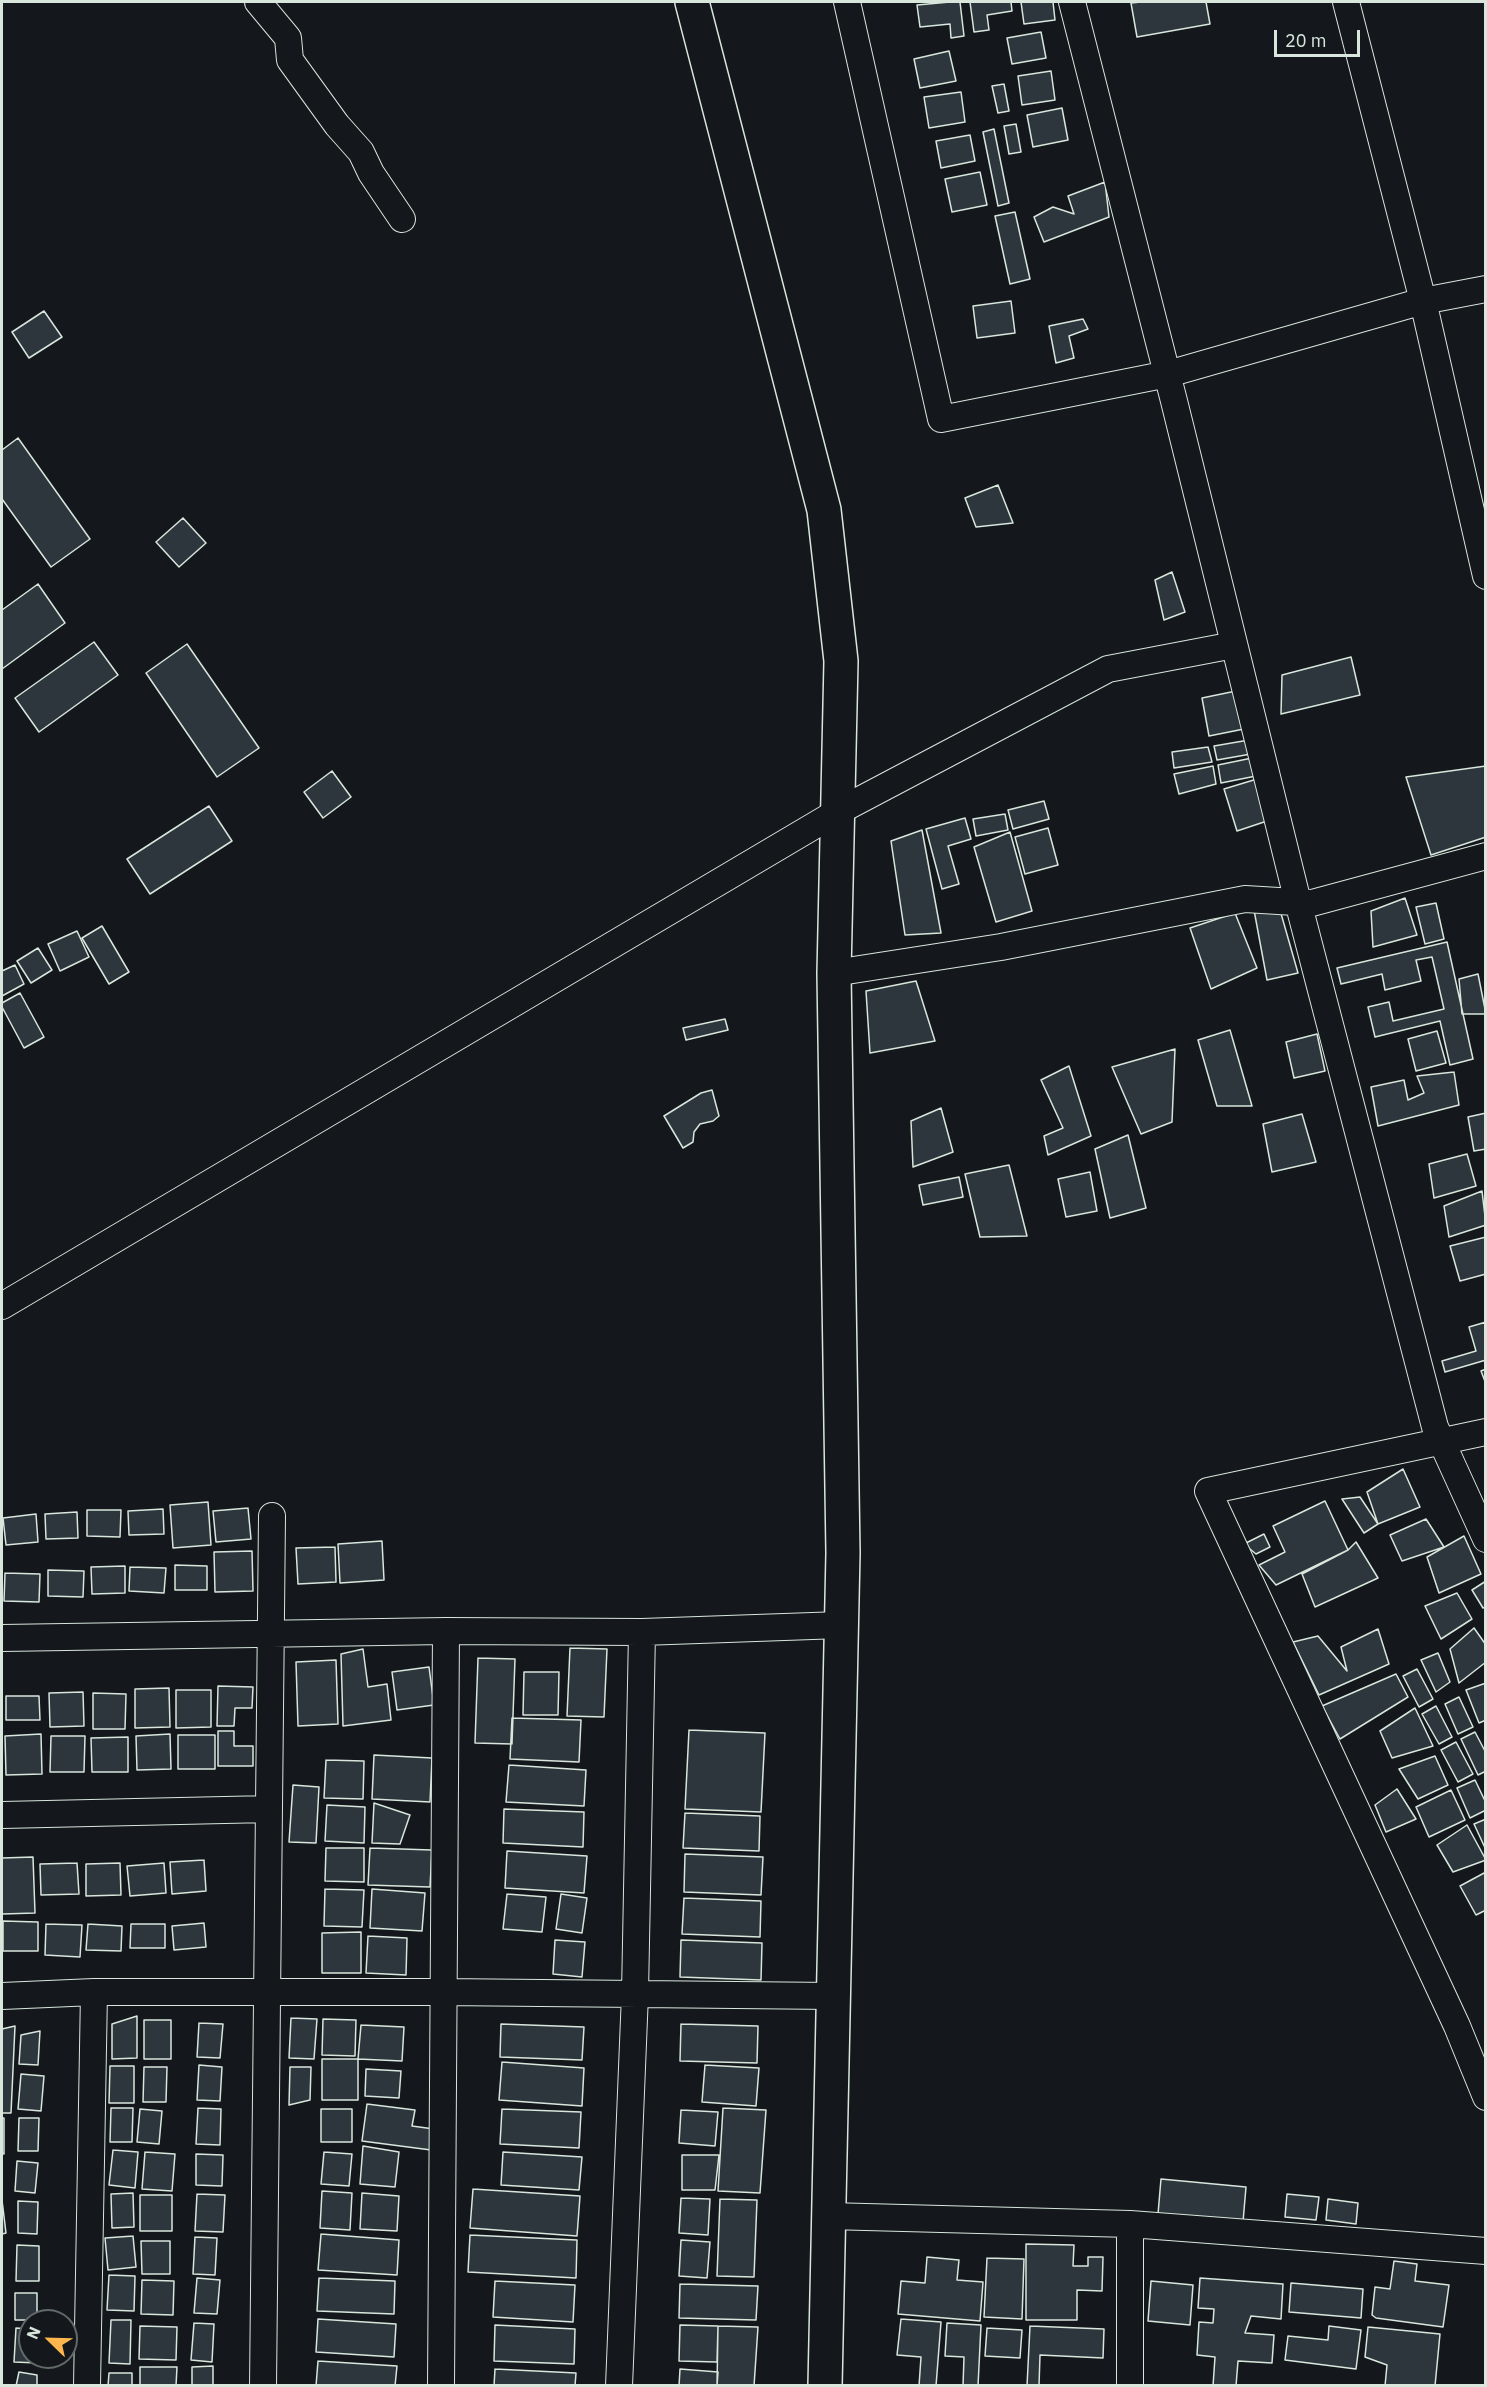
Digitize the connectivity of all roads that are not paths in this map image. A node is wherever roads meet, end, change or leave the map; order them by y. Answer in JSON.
{"nodes":[{"id":1,"x":258,"y":2,"type":"edge"},
{"id":2,"x":692,"y":2,"type":"edge"},
{"id":3,"x":847,"y":2,"type":"edge"},
{"id":4,"x":1072,"y":2,"type":"edge"},
{"id":5,"x":1346,"y":2,"type":"edge"},
{"id":6,"x":402,"y":219,"type":"dead end"},
{"id":7,"x":1485,"y":289,"type":"edge"},
{"id":8,"x":1423,"y":302,"type":"junction"},
{"id":9,"x":1168,"y":374,"type":"junction"},
{"id":10,"x":1485,"y":576,"type":"edge"},
{"id":11,"x":1234,"y":645,"type":"junction"},
{"id":12,"x":839,"y":811,"type":"junction"},
{"id":13,"x":1485,"y":856,"type":"edge"},
{"id":14,"x":1298,"y":902,"type":"junction"},
{"id":15,"x":834,"y":973,"type":"junction"},
{"id":16,"x":2,"y":1306,"type":"edge"},
{"id":17,"x":1485,"y":1432,"type":"edge"},
{"id":18,"x":1440,"y":1440,"type":"junction"},
{"id":19,"x":272,"y":1516,"type":"dead end"},
{"id":20,"x":1485,"y":1539,"type":"edge"},
{"id":21,"x":841,"y":1625,"type":"junction"},
{"id":22,"x":446,"y":1631,"type":"junction"},
{"id":23,"x":642,"y":1632,"type":"junction"},
{"id":24,"x":271,"y":1634,"type":"junction"},
{"id":25,"x":2,"y":1638,"type":"edge"},
{"id":26,"x":269,"y":1809,"type":"junction"},
{"id":27,"x":2,"y":1815,"type":"edge"},
{"id":28,"x":94,"y":1992,"type":"junction"},
{"id":29,"x":444,"y":1992,"type":"junction"},
{"id":30,"x":267,"y":1993,"type":"junction"},
{"id":31,"x":635,"y":1994,"type":"junction"},
{"id":32,"x":833,"y":1995,"type":"junction"},
{"id":33,"x":2,"y":1996,"type":"edge"},
{"id":34,"x":1485,"y":2097,"type":"edge"},
{"id":35,"x":828,"y":2216,"type":"junction"},
{"id":36,"x":1130,"y":2224,"type":"junction"},
{"id":37,"x":1485,"y":2251,"type":"edge"},
{"id":38,"x":87,"y":2385,"type":"edge"},
{"id":39,"x":263,"y":2385,"type":"edge"},
{"id":40,"x":441,"y":2385,"type":"edge"},
{"id":41,"x":619,"y":2385,"type":"edge"},
{"id":42,"x":825,"y":2385,"type":"edge"},
{"id":43,"x":1130,"y":2385,"type":"edge"}],
"edges":[{"from":1,"to":6,"type":"street"},
{"from":2,"to":12,"type":"street"},
{"from":3,"to":9,"type":"street"},
{"from":4,"to":9,"type":"street"},
{"from":5,"to":8,"type":"street"},
{"from":7,"to":8,"type":"street"},
{"from":8,"to":9,"type":"street"},
{"from":8,"to":10,"type":"street"},
{"from":9,"to":11,"type":"street"},
{"from":11,"to":12,"type":"street"},
{"from":11,"to":14,"type":"street"},
{"from":12,"to":15,"type":"street"},
{"from":12,"to":16,"type":"street"},
{"from":13,"to":14,"type":"street"},
{"from":14,"to":15,"type":"street"},
{"from":14,"to":18,"type":"street"},
{"from":15,"to":21,"type":"street"},
{"from":17,"to":18,"type":"street"},
{"from":18,"to":20,"type":"street"},
{"from":18,"to":34,"type":"street"},
{"from":19,"to":24,"type":"street"},
{"from":21,"to":23,"type":"street"},
{"from":21,"to":32,"type":"street"},
{"from":22,"to":23,"type":"street"},
{"from":22,"to":24,"type":"street"},
{"from":22,"to":29,"type":"street"},
{"from":23,"to":31,"type":"street"},
{"from":24,"to":25,"type":"street"},
{"from":24,"to":26,"type":"street"},
{"from":26,"to":27,"type":"street"},
{"from":26,"to":30,"type":"street"},
{"from":28,"to":30,"type":"street"},
{"from":28,"to":33,"type":"street"},
{"from":28,"to":38,"type":"street"},
{"from":29,"to":30,"type":"street"},
{"from":29,"to":31,"type":"street"},
{"from":29,"to":40,"type":"street"},
{"from":30,"to":39,"type":"street"},
{"from":31,"to":32,"type":"street"},
{"from":31,"to":41,"type":"street"},
{"from":32,"to":35,"type":"street"},
{"from":35,"to":36,"type":"street"},
{"from":35,"to":42,"type":"street"},
{"from":36,"to":37,"type":"street"},
{"from":36,"to":43,"type":"street"}]}
